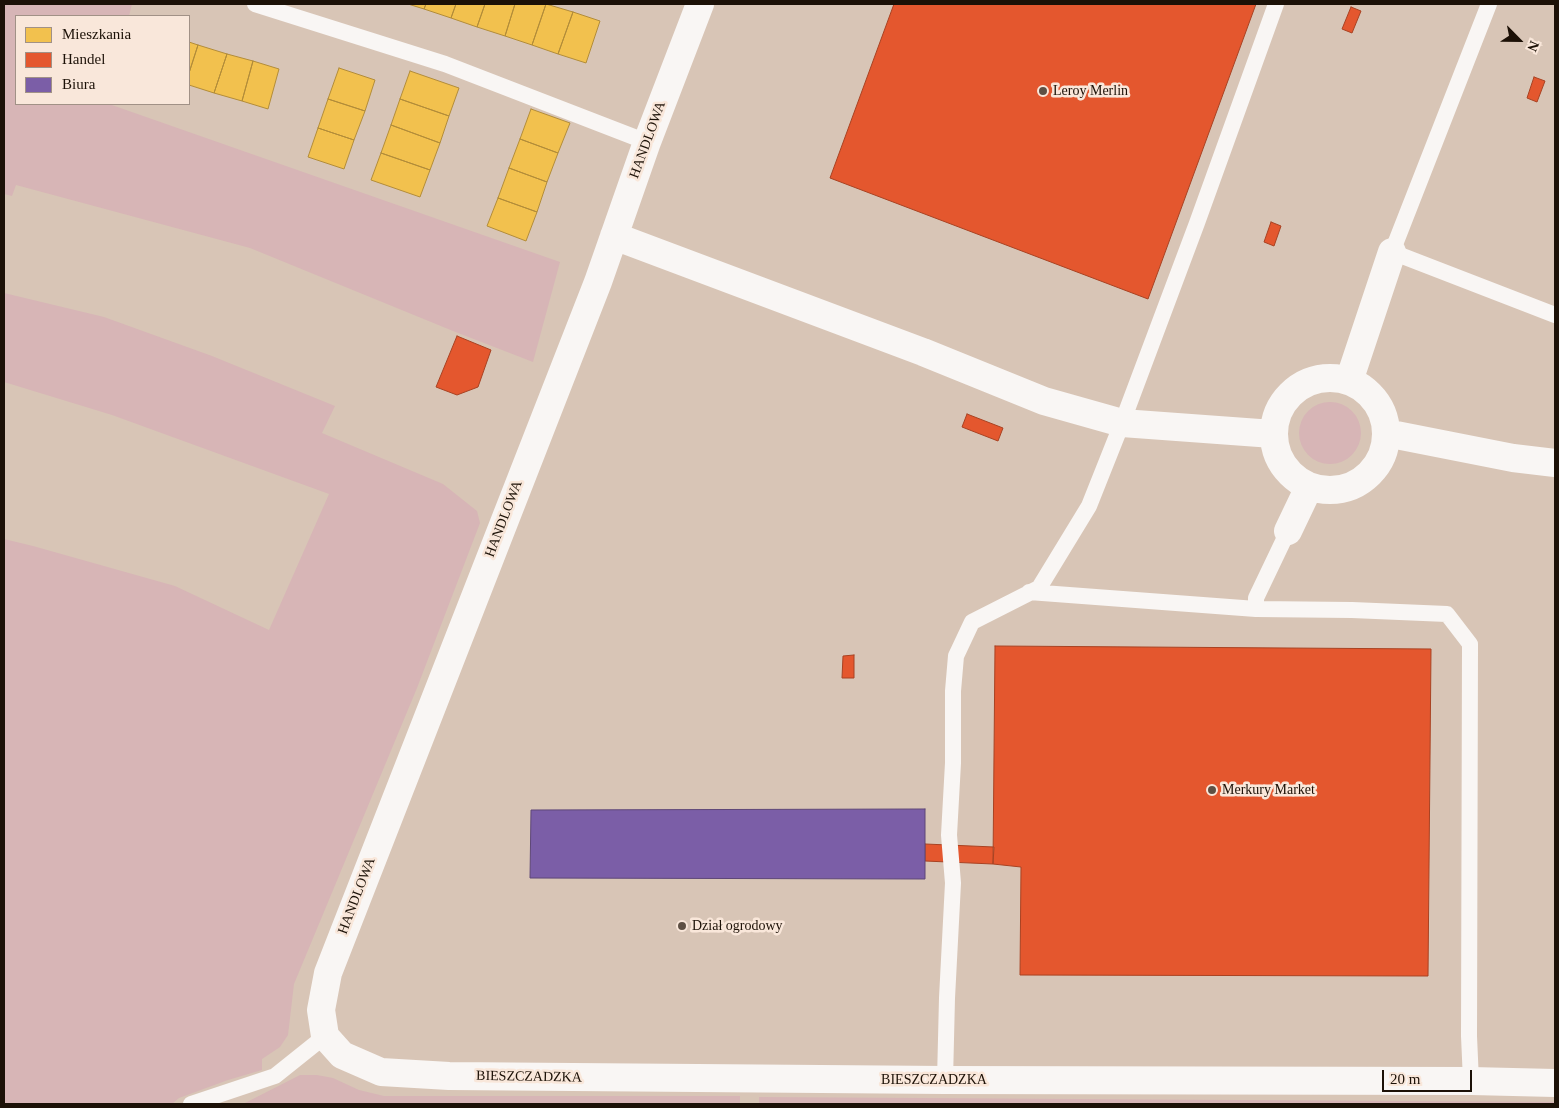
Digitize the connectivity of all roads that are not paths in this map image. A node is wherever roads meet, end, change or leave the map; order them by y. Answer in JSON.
{"nodes":[{"id":1,"x":255,"y":4,"type":"edge"},
{"id":2,"x":700,"y":4,"type":"edge"},
{"id":3,"x":1276,"y":4,"type":"edge"},
{"id":4,"x":1489,"y":4,"type":"edge"},
{"id":5,"x":647,"y":142,"type":"junction"},
{"id":6,"x":614,"y":236,"type":"junction"},
{"id":7,"x":1392,"y":252,"type":"junction"},
{"id":8,"x":1555,"y":315,"type":"edge"},
{"id":9,"x":1349,"y":381,"type":"junction"},
{"id":10,"x":1122,"y":423,"type":"junction"},
{"id":11,"x":1386,"y":433,"type":"junction"},
{"id":12,"x":1273,"y":434,"type":"junction"},
{"id":13,"x":1555,"y":463,"type":"edge"},
{"id":14,"x":1309,"y":487,"type":"junction"},
{"id":15,"x":1288,"y":531,"type":"joint"},
{"id":16,"x":1029,"y":592,"type":"junction"},
{"id":17,"x":1256,"y":608,"type":"junction"},
{"id":18,"x":325,"y":1036,"type":"junction"},
{"id":19,"x":945,"y":1080,"type":"junction"},
{"id":20,"x":1471,"y":1081,"type":"junction"},
{"id":21,"x":1555,"y":1082,"type":"edge"},
{"id":22,"x":191,"y":1104,"type":"edge"}],
"edges":[{"from":1,"to":5,"type":"lane"},
{"from":2,"to":5,"type":"street","name":"HANDLOWA"},
{"from":3,"to":10,"type":"lane"},
{"from":4,"to":7,"type":"lane"},
{"from":5,"to":6,"type":"street","name":"HANDLOWA"},
{"from":6,"to":10,"type":"street"},
{"from":6,"to":18,"type":"street","name":"HANDLOWA"},
{"from":7,"to":8,"type":"lane"},
{"from":7,"to":9,"type":"street"},
{"from":9,"to":11,"type":"street"},
{"from":9,"to":12,"type":"street"},
{"from":10,"to":12,"type":"street"},
{"from":10,"to":16,"type":"lane"},
{"from":11,"to":13,"type":"street"},
{"from":11,"to":14,"type":"street"},
{"from":12,"to":14,"type":"street"},
{"from":14,"to":15,"type":"street"},
{"from":15,"to":17,"type":"lane"},
{"from":16,"to":17,"type":"lane"},
{"from":16,"to":19,"type":"lane"},
{"from":17,"to":20,"type":"lane"},
{"from":18,"to":19,"type":"street","name":"BIESZCZADZKA"},
{"from":18,"to":22,"type":"lane"},
{"from":19,"to":20,"type":"street","name":"BIESZCZADZKA"},
{"from":20,"to":21,"type":"street","name":"BIESZCZADZKA"}]}
